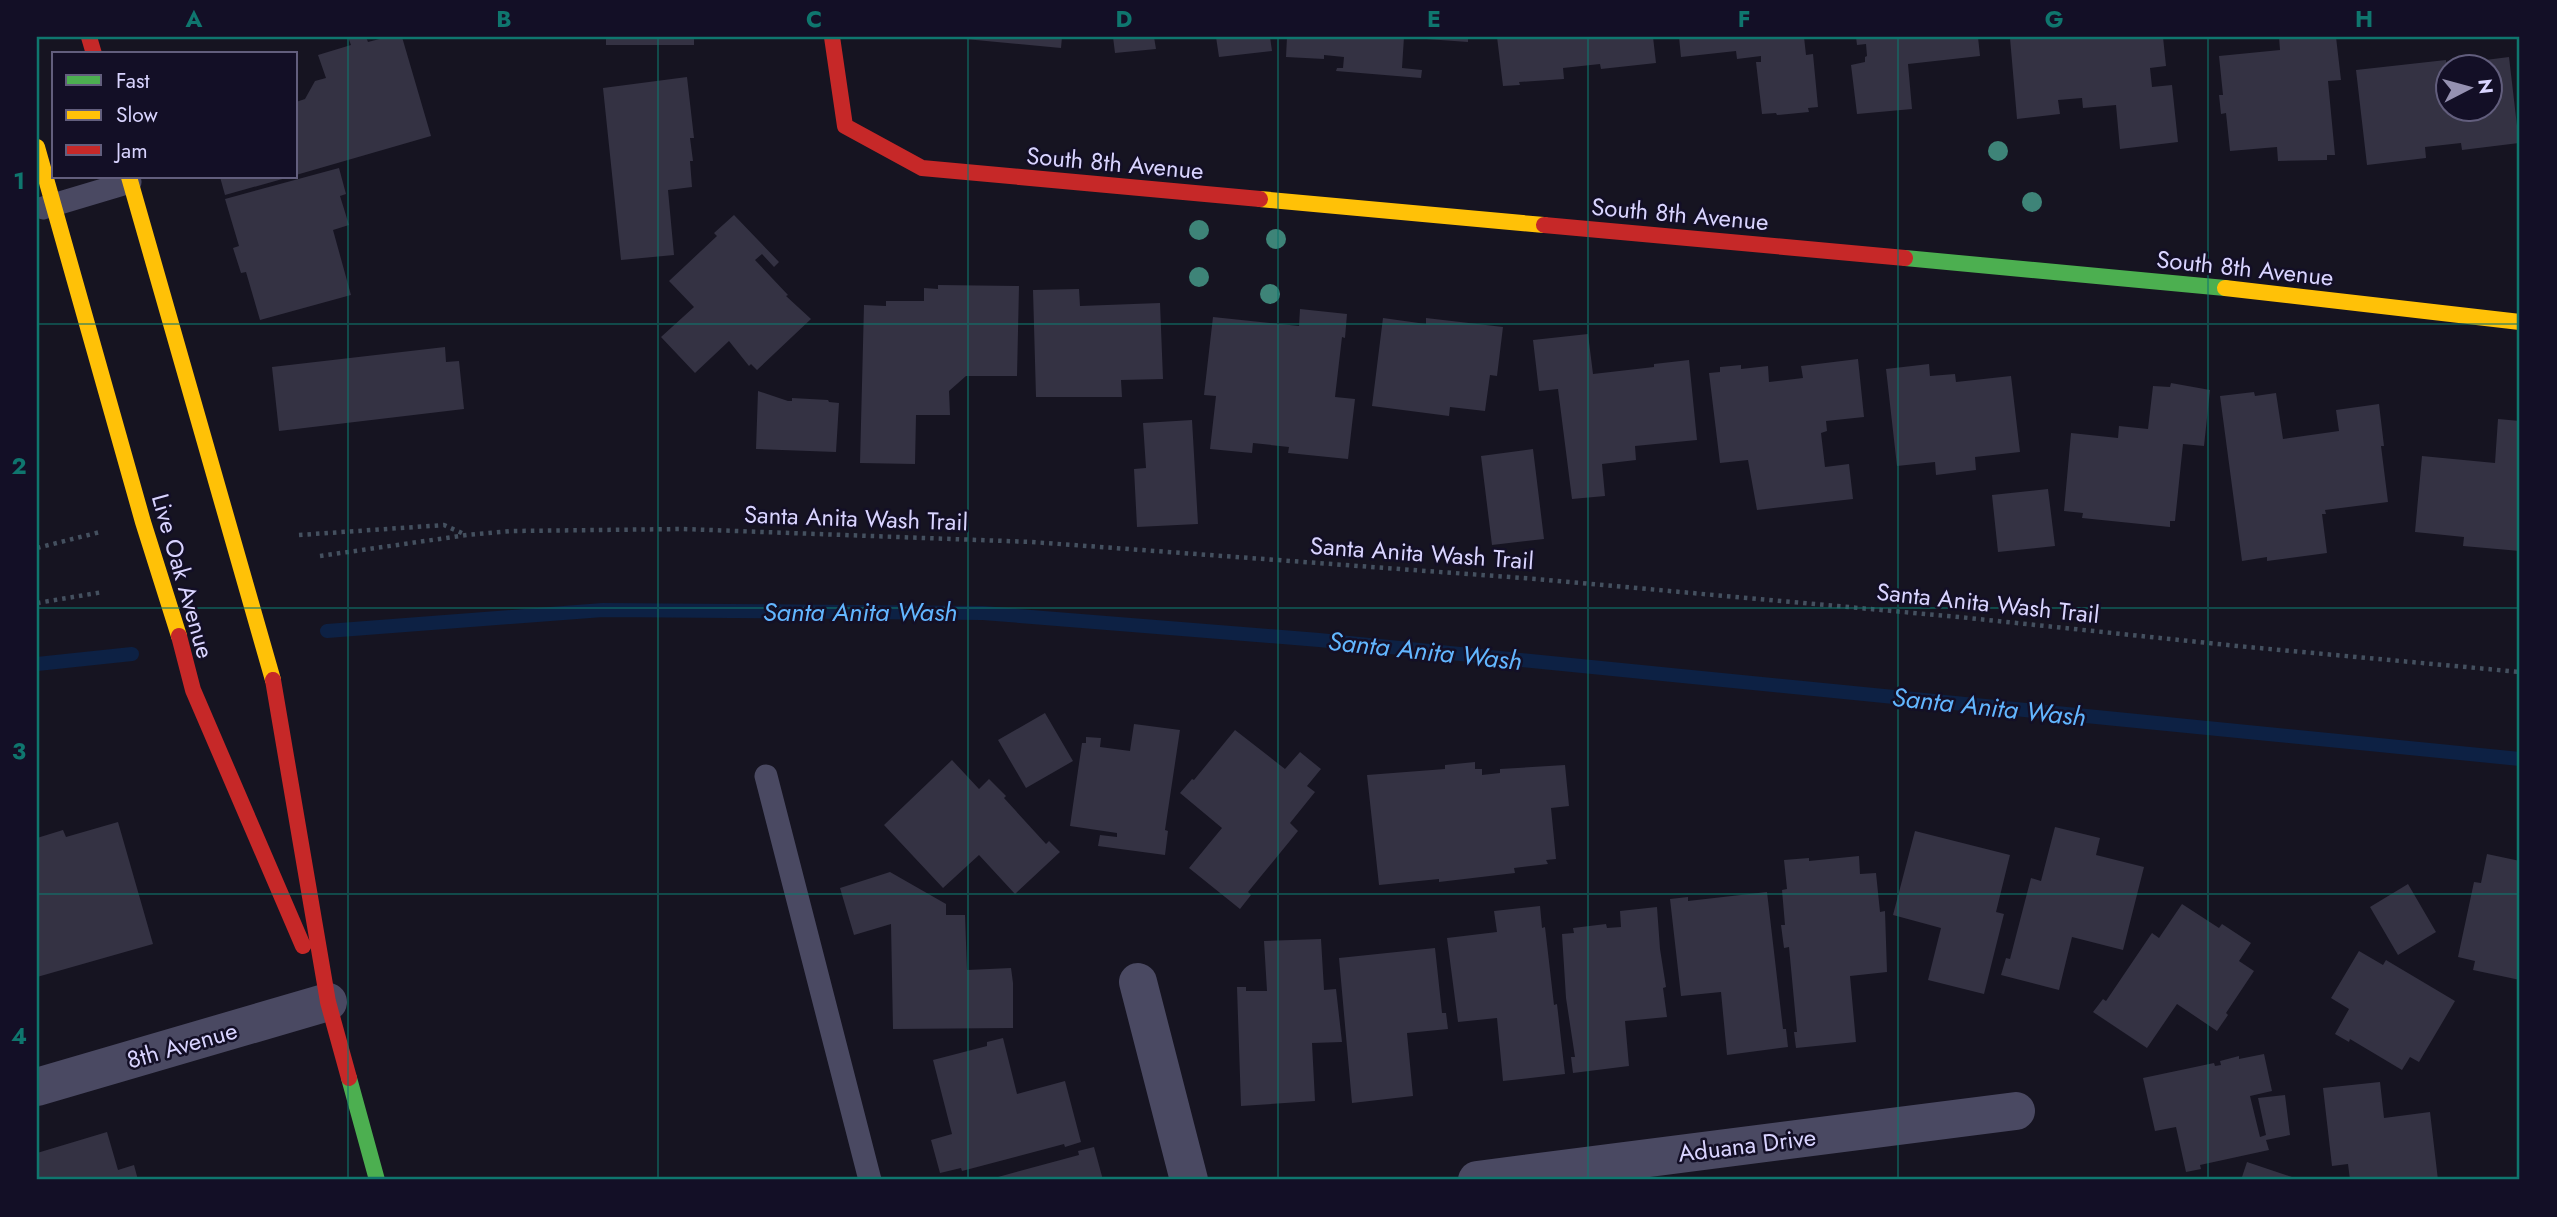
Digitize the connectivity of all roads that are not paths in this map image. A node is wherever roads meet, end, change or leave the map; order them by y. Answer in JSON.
{"nodes":[{"id":1,"x":832,"y":37,"type":"edge"},
{"id":2,"x":37,"y":150,"type":"edge"},
{"id":3,"x":130,"y":179,"type":"edge"},
{"id":4,"x":45,"y":207,"type":"edge"},
{"id":5,"x":2520,"y":322,"type":"edge"},
{"id":6,"x":766,"y":776,"type":"dead end"},
{"id":7,"x":1138,"y":982,"type":"dead end"},
{"id":8,"x":328,"y":1002,"type":"junction"},
{"id":9,"x":37,"y":1087,"type":"edge"},
{"id":10,"x":2016,"y":1111,"type":"dead end"},
{"id":11,"x":377,"y":1180,"type":"edge"},
{"id":12,"x":870,"y":1180,"type":"edge"},
{"id":13,"x":1189,"y":1180,"type":"edge"},
{"id":14,"x":1477,"y":1180,"type":"edge"}],
"edges":[{"from":1,"to":5,"type":"main road","name":"South 8th Avenue"},
{"from":2,"to":4,"type":"main road","name":"Live Oak Avenue"},
{"from":3,"to":4,"type":"lane"},
{"from":3,"to":8,"type":"main road","name":"Live Oak Avenue"},
{"from":4,"to":8,"type":"main road","name":"Live Oak Avenue"},
{"from":6,"to":12,"type":"lane"},
{"from":7,"to":13,"type":"street"},
{"from":8,"to":9,"type":"street","name":"8th Avenue"},
{"from":8,"to":11,"type":"main road","name":"Live Oak Avenue"},
{"from":10,"to":14,"type":"street","name":"Aduana Drive"}]}
